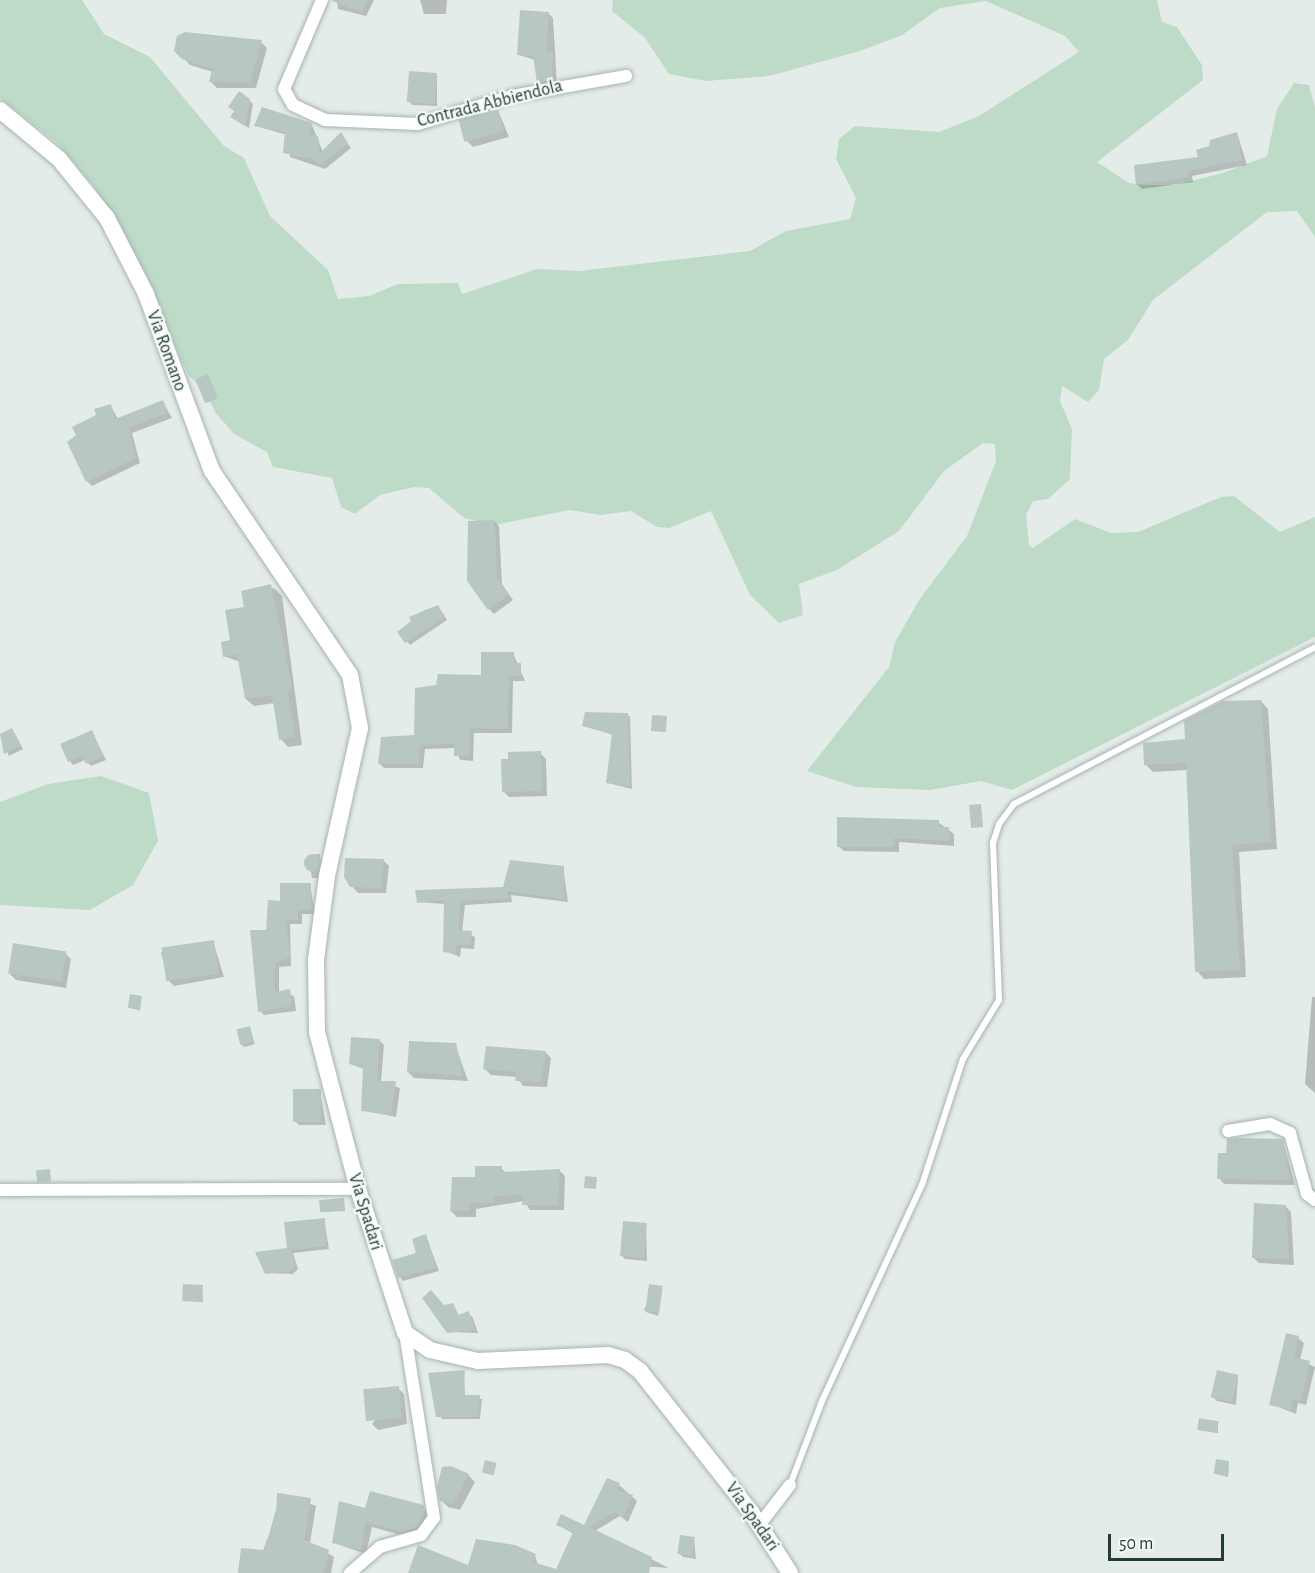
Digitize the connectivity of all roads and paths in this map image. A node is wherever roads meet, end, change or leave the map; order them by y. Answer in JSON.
{"nodes":[{"id":1,"x":322,"y":0,"type":"edge"},
{"id":2,"x":626,"y":76,"type":"dead end"},
{"id":3,"x":0,"y":110,"type":"edge"},
{"id":4,"x":310,"y":610,"type":"joint"},
{"id":5,"x":1315,"y":647,"type":"edge"},
{"id":6,"x":1228,"y":1131,"type":"dead end"},
{"id":7,"x":358,"y":1189,"type":"junction"},
{"id":8,"x":0,"y":1190,"type":"edge"},
{"id":9,"x":1315,"y":1200,"type":"edge"},
{"id":10,"x":405,"y":1333,"type":"junction"},
{"id":11,"x":790,"y":1485,"type":"joint"},
{"id":12,"x":760,"y":1524,"type":"junction"},
{"id":13,"x":350,"y":1573,"type":"edge"},
{"id":14,"x":790,"y":1573,"type":"edge"}],
"edges":[{"from":1,"to":2,"type":"street","name":"Contrada Abbiendola"},
{"from":3,"to":4,"type":"street","name":"Via Romano"},
{"from":4,"to":7,"type":"street","name":"Via Spadari"},
{"from":5,"to":11,"type":"lane"},
{"from":6,"to":9,"type":"street"},
{"from":7,"to":8,"type":"street"},
{"from":7,"to":10,"type":"street","name":"Via Spadari"},
{"from":10,"to":12,"type":"street","name":"Via Spadari"},
{"from":10,"to":13,"type":"street"},
{"from":11,"to":12,"type":"street"},
{"from":12,"to":14,"type":"street","name":"Via Spadari"}]}
